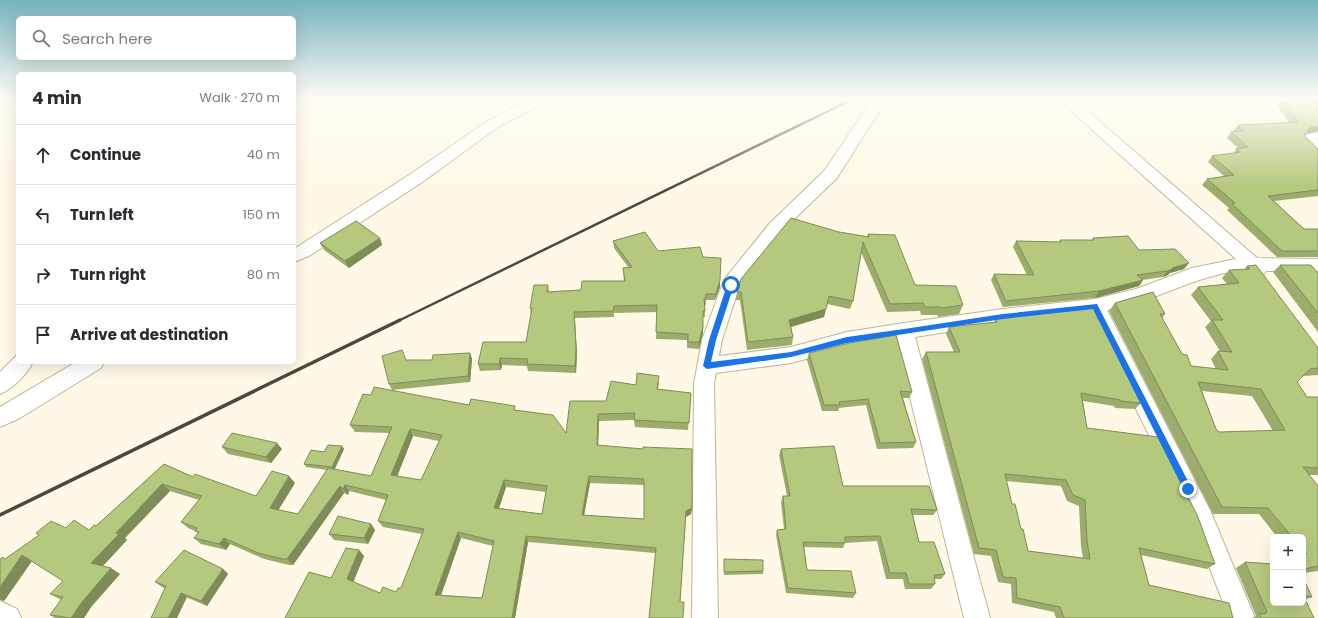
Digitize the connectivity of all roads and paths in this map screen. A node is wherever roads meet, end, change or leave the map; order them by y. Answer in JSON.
{"nodes":[{"id":1,"x":486,"y":129,"type":"edge"},
{"id":2,"x":861,"y":129,"type":"edge"},
{"id":3,"x":1099,"y":129,"type":"edge"},
{"id":4,"x":1318,"y":137,"type":"edge"},
{"id":5,"x":1318,"y":151,"type":"edge"},
{"id":6,"x":296,"y":255,"type":"edge"},
{"id":7,"x":1255,"y":264,"type":"junction"},
{"id":8,"x":1318,"y":265,"type":"edge"},
{"id":9,"x":1268,"y":282,"type":"edge"},
{"id":10,"x":1094,"y":306,"type":"junction"},
{"id":11,"x":904,"y":331,"type":"junction"},
{"id":12,"x":21,"y":364,"type":"edge"},
{"id":13,"x":90,"y":364,"type":"edge"},
{"id":14,"x":707,"y":366,"type":"junction"},
{"id":15,"x":0,"y":385,"type":"edge"},
{"id":16,"x":0,"y":418,"type":"edge"},
{"id":17,"x":0,"y":614,"type":"edge"},
{"id":18,"x":8,"y":618,"type":"edge"},
{"id":19,"x":705,"y":618,"type":"edge"},
{"id":20,"x":977,"y":618,"type":"edge"},
{"id":21,"x":1242,"y":618,"type":"edge"}],
"edges":[{"from":1,"to":6,"type":"street"},
{"from":2,"to":14,"type":"street"},
{"from":3,"to":7,"type":"street"},
{"from":4,"to":5,"type":"street"},
{"from":7,"to":8,"type":"street"},
{"from":7,"to":9,"type":"street"},
{"from":7,"to":10,"type":"street"},
{"from":10,"to":11,"type":"street"},
{"from":10,"to":21,"type":"street"},
{"from":11,"to":14,"type":"street"},
{"from":11,"to":20,"type":"street"},
{"from":12,"to":15,"type":"street"},
{"from":13,"to":16,"type":"street"},
{"from":14,"to":19,"type":"street"},
{"from":17,"to":18,"type":"street"}]}
